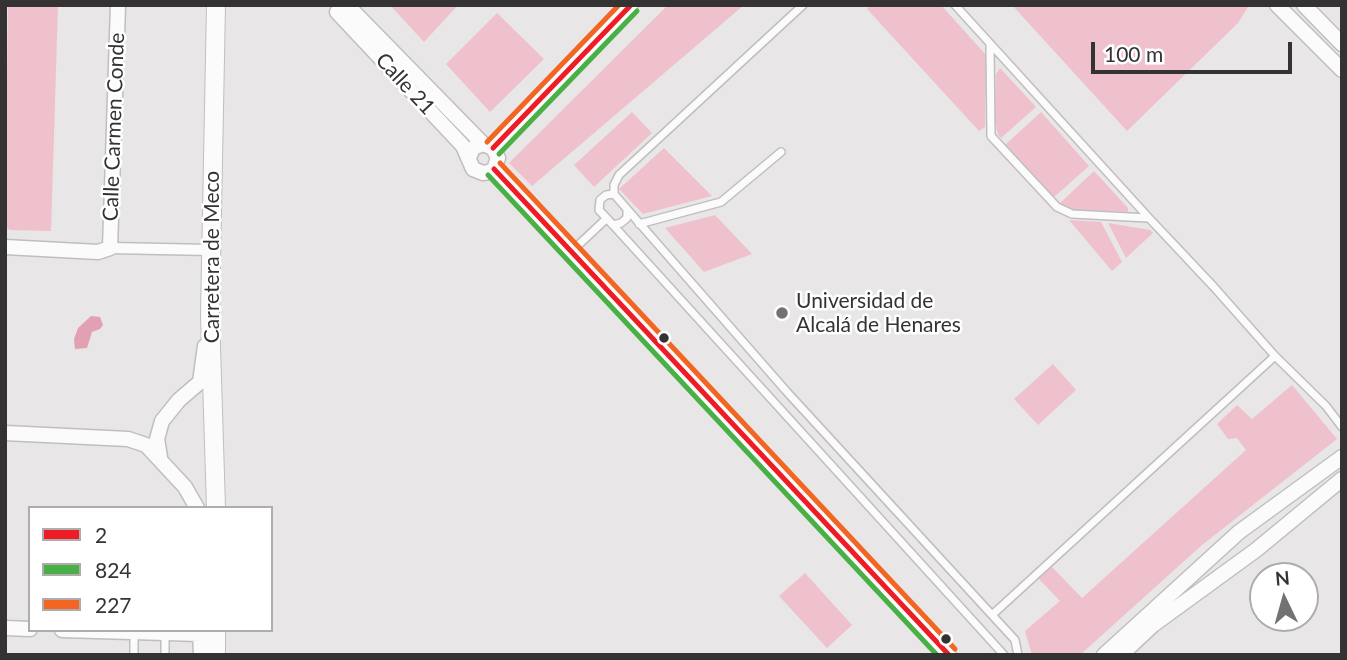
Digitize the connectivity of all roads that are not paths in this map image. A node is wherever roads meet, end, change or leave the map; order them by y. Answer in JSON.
{"nodes":[{"id":1,"x":118,"y":5,"type":"edge"},
{"id":2,"x":216,"y":5,"type":"edge"},
{"id":3,"x":631,"y":5,"type":"edge"},
{"id":4,"x":803,"y":5,"type":"edge"},
{"id":5,"x":955,"y":5,"type":"edge"},
{"id":6,"x":1277,"y":5,"type":"edge"},
{"id":7,"x":1304,"y":5,"type":"edge"},
{"id":8,"x":339,"y":7,"type":"edge"},
{"id":9,"x":1291,"y":13,"type":"edge"},
{"id":10,"x":1342,"y":44,"type":"edge"},
{"id":11,"x":990,"y":45,"type":"junction"},
{"id":12,"x":1342,"y":71,"type":"edge"},
{"id":13,"x":488,"y":146,"type":"junction"},
{"id":14,"x":781,"y":152,"type":"dead end"},
{"id":15,"x":469,"y":158,"type":"junction"},
{"id":16,"x":494,"y":169,"type":"junction"},
{"id":17,"x":614,"y":194,"type":"junction"},
{"id":18,"x":627,"y":209,"type":"junction"},
{"id":19,"x":1149,"y":218,"type":"junction"},
{"id":20,"x":606,"y":219,"type":"junction"},
{"id":21,"x":639,"y":224,"type":"junction"},
{"id":22,"x":612,"y":225,"type":"junction"},
{"id":23,"x":5,"y":247,"type":"edge"},
{"id":24,"x":110,"y":248,"type":"junction"},
{"id":25,"x":211,"y":250,"type":"junction"},
{"id":26,"x":572,"y":251,"type":"junction"},
{"id":27,"x":210,"y":316,"type":"junction"},
{"id":28,"x":1275,"y":356,"type":"junction"},
{"id":29,"x":162,"y":421,"type":"junction"},
{"id":30,"x":1342,"y":427,"type":"edge"},
{"id":31,"x":5,"y":433,"type":"edge"},
{"id":32,"x":128,"y":439,"type":"junction"},
{"id":33,"x":160,"y":457,"type":"junction"},
{"id":34,"x":1342,"y":457,"type":"edge"},
{"id":35,"x":1340,"y":483,"type":"edge"},
{"id":36,"x":196,"y":506,"type":"edge"},
{"id":37,"x":216,"y":506,"type":"edge"},
{"id":38,"x":992,"y":615,"type":"junction"},
{"id":39,"x":5,"y":628,"type":"edge"},
{"id":40,"x":28,"y":629,"type":"edge"},
{"id":41,"x":110,"y":632,"type":"edge"},
{"id":42,"x":192,"y":632,"type":"edge"},
{"id":43,"x":205,"y":632,"type":"edge"},
{"id":44,"x":205,"y":632,"type":"edge"},
{"id":45,"x":134,"y":633,"type":"junction"},
{"id":46,"x":165,"y":634,"type":"junction"},
{"id":47,"x":134,"y":655,"type":"edge"},
{"id":48,"x":164,"y":655,"type":"edge"},
{"id":49,"x":201,"y":655,"type":"edge"},
{"id":50,"x":216,"y":655,"type":"edge"},
{"id":51,"x":949,"y":655,"type":"edge"},
{"id":52,"x":1004,"y":655,"type":"edge"},
{"id":53,"x":1018,"y":655,"type":"edge"},
{"id":54,"x":1104,"y":655,"type":"edge"},
{"id":55,"x":1121,"y":655,"type":"edge"}],
"edges":[{"from":1,"to":24,"type":"street","name":"Calle Carmen Conde"},
{"from":2,"to":25,"type":"street","name":"Carretera de Meco"},
{"from":3,"to":13,"type":"street"},
{"from":4,"to":17,"type":"lane"},
{"from":5,"to":11,"type":"lane"},
{"from":6,"to":9,"type":"street"},
{"from":7,"to":10,"type":"street"},
{"from":8,"to":13,"type":"street","name":"Calle 21"},
{"from":8,"to":15,"type":"street","name":"Calle 21"},
{"from":9,"to":12,"type":"street"},
{"from":11,"to":19,"type":"lane"},
{"from":11,"to":19,"type":"lane"},
{"from":13,"to":15,"type":"street"},
{"from":13,"to":16,"type":"street"},
{"from":14,"to":21,"type":"lane"},
{"from":15,"to":16,"type":"street"},
{"from":16,"to":26,"type":"street"},
{"from":17,"to":18,"type":"lane"},
{"from":17,"to":20,"type":"lane"},
{"from":18,"to":21,"type":"lane"},
{"from":18,"to":22,"type":"lane"},
{"from":19,"to":28,"type":"lane"},
{"from":20,"to":22,"type":"lane"},
{"from":20,"to":26,"type":"lane"},
{"from":21,"to":38,"type":"lane"},
{"from":22,"to":52,"type":"lane"},
{"from":23,"to":24,"type":"street","name":"Calle Carmen Conde"},
{"from":24,"to":25,"type":"street","name":"Calle Carmen Conde"},
{"from":25,"to":27,"type":"street","name":"Carretera de Meco"},
{"from":26,"to":51,"type":"street"},
{"from":27,"to":29,"type":"street"},
{"from":27,"to":37,"type":"street","name":"Carretera de Meco"},
{"from":28,"to":30,"type":"lane"},
{"from":28,"to":38,"type":"lane"},
{"from":29,"to":32,"type":"street"},
{"from":29,"to":33,"type":"street"},
{"from":31,"to":32,"type":"street"},
{"from":32,"to":33,"type":"street"},
{"from":33,"to":36,"type":"street"},
{"from":34,"to":54,"type":"street"},
{"from":35,"to":55,"type":"street"},
{"from":38,"to":53,"type":"lane"},
{"from":39,"to":40,"type":"street"},
{"from":41,"to":45,"type":"street"},
{"from":42,"to":46,"type":"street"},
{"from":43,"to":49,"type":"street"},
{"from":44,"to":50,"type":"street"},
{"from":45,"to":46,"type":"street"},
{"from":45,"to":47,"type":"lane"},
{"from":46,"to":48,"type":"lane"}]}
